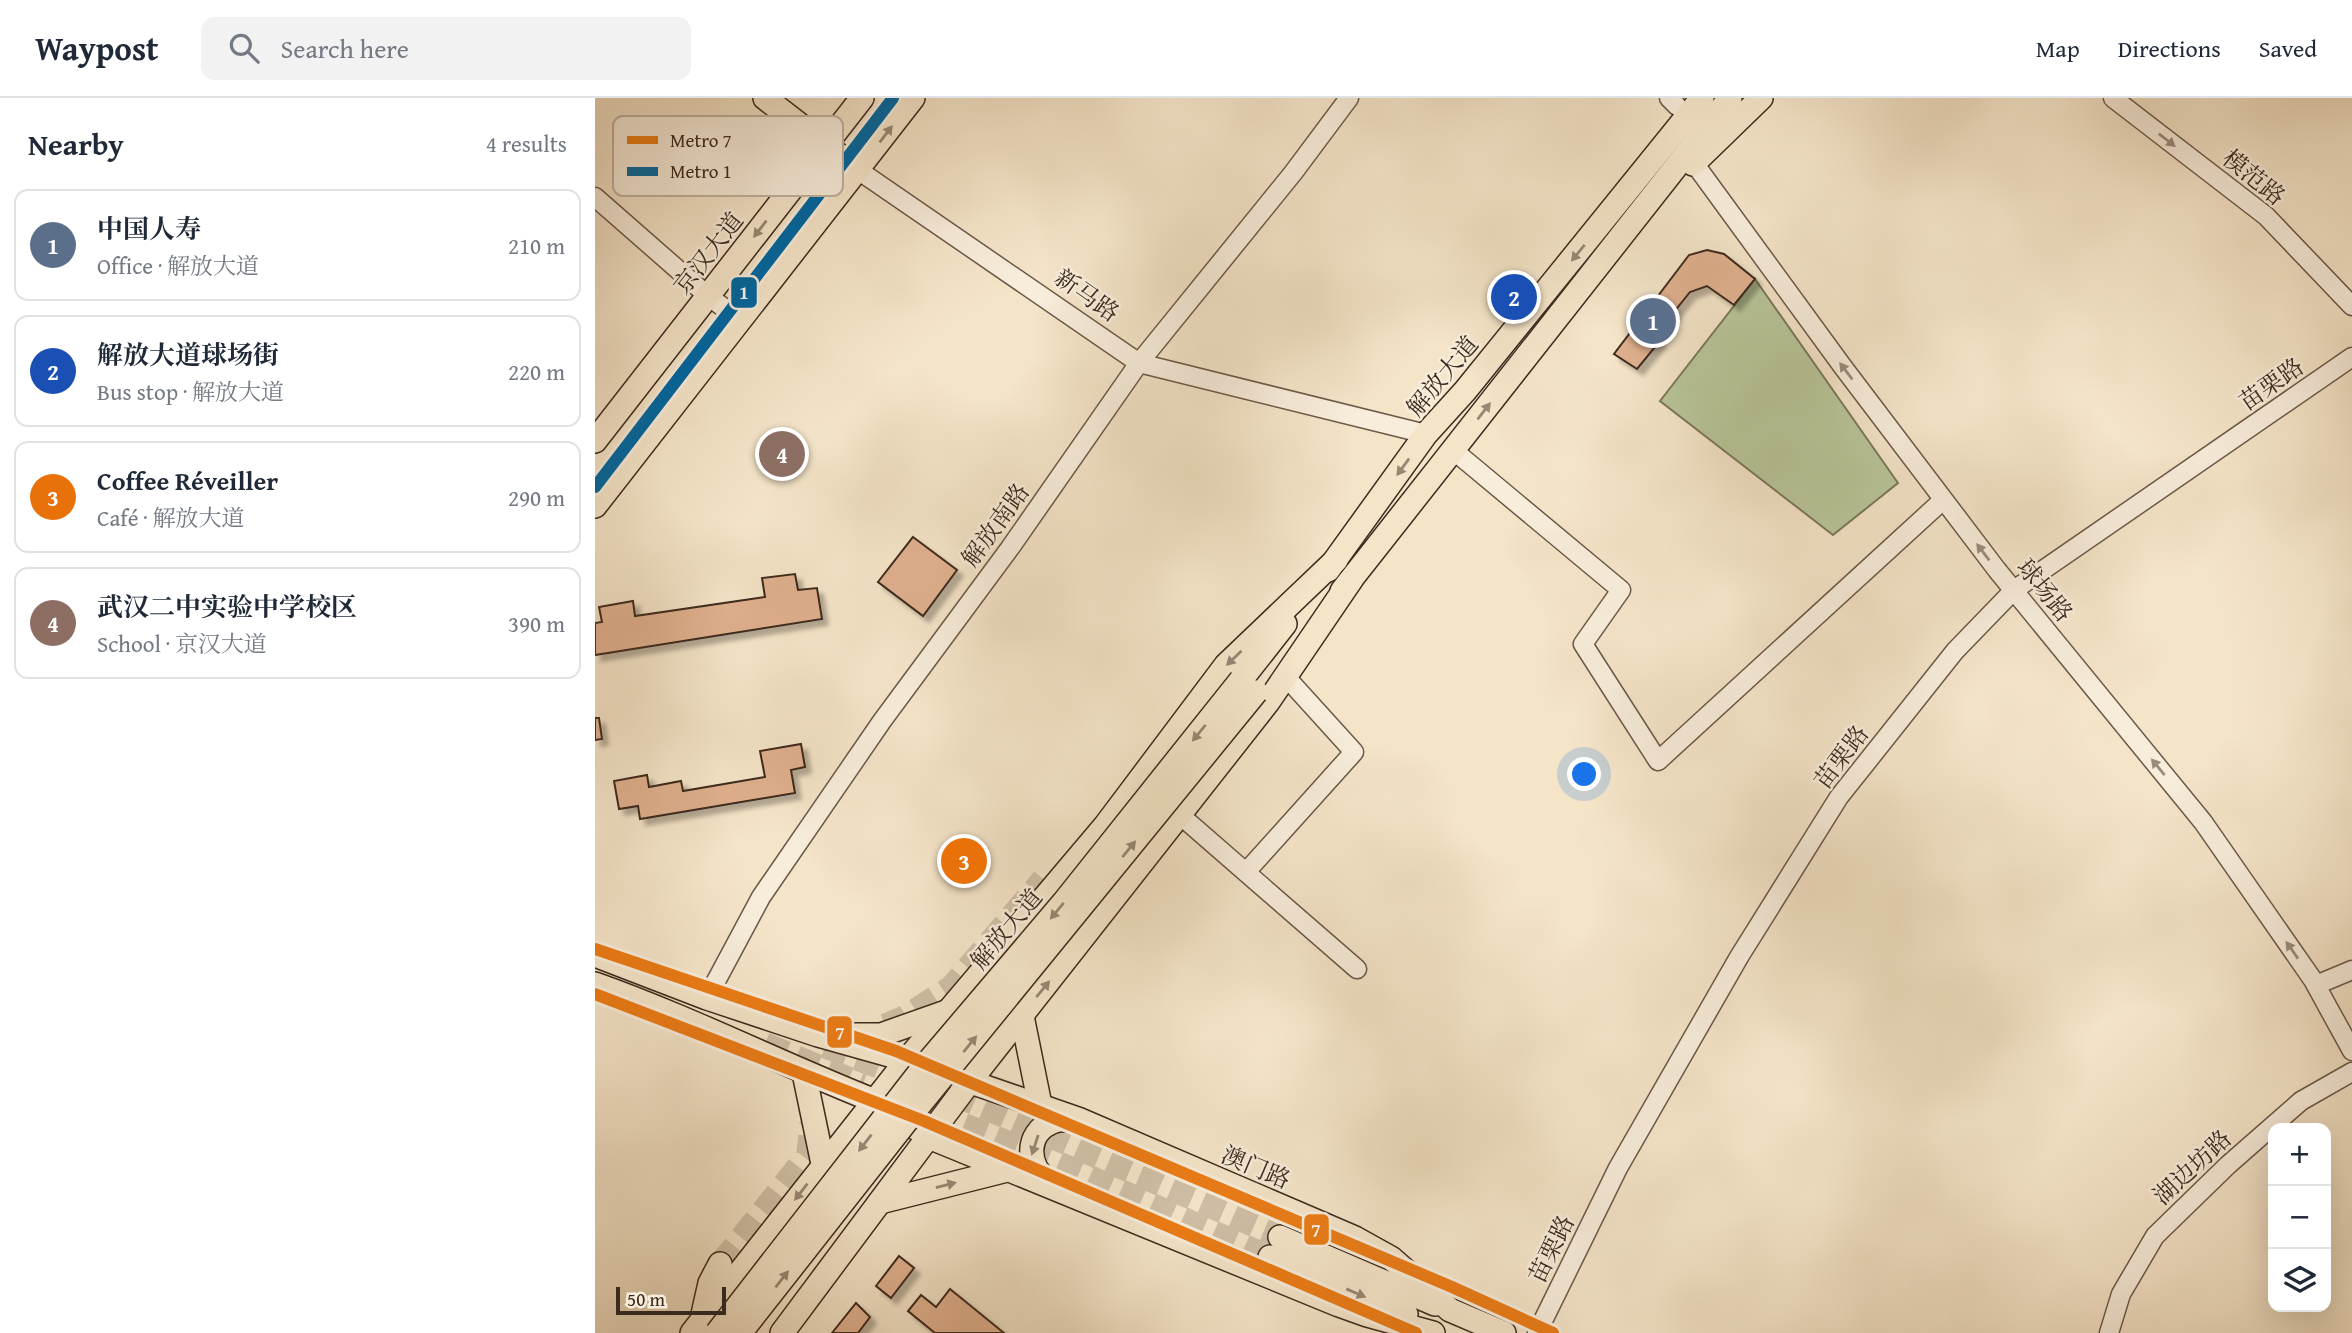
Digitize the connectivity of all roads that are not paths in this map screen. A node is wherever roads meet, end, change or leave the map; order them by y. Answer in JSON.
{"nodes":[{"id":1,"x":765,"y":98,"type":"edge"},
{"id":2,"x":862,"y":98,"type":"edge"},
{"id":3,"x":913,"y":98,"type":"edge"},
{"id":4,"x":1349,"y":98,"type":"edge"},
{"id":5,"x":1702,"y":98,"type":"edge"},
{"id":6,"x":1730,"y":98,"type":"edge"},
{"id":7,"x":1761,"y":98,"type":"edge"},
{"id":8,"x":2113,"y":98,"type":"edge"},
{"id":9,"x":1676,"y":101,"type":"edge"},
{"id":10,"x":788,"y":116,"type":"edge"},
{"id":11,"x":843,"y":123,"type":"edge"},
{"id":12,"x":843,"y":158,"type":"edge"},
{"id":13,"x":1694,"y":163,"type":"junction"},
{"id":14,"x":858,"y":170,"type":"junction"},
{"id":15,"x":843,"y":189,"type":"edge"},
{"id":16,"x":786,"y":196,"type":"edge"},
{"id":17,"x":837,"y":196,"type":"edge"},
{"id":18,"x":595,"y":197,"type":"edge"},
{"id":19,"x":1621,"y":200,"type":"junction"},
{"id":20,"x":1635,"y":220,"type":"junction"},
{"id":21,"x":708,"y":296,"type":"junction"},
{"id":22,"x":2352,"y":306,"type":"edge"},
{"id":23,"x":739,"y":319,"type":"junction"},
{"id":24,"x":2352,"y":357,"type":"edge"},
{"id":25,"x":1139,"y":363,"type":"junction"},
{"id":26,"x":599,"y":426,"type":"edge"},
{"id":27,"x":1426,"y":434,"type":"junction"},
{"id":28,"x":1453,"y":450,"type":"junction"},
{"id":29,"x":1944,"y":500,"type":"junction"},
{"id":30,"x":595,"y":506,"type":"edge"},
{"id":31,"x":1336,"y":559,"type":"junction"},
{"id":32,"x":1351,"y":580,"type":"junction"},
{"id":33,"x":2014,"y":590,"type":"junction"},
{"id":34,"x":1286,"y":677,"type":"junction"},
{"id":35,"x":1249,"y":686,"type":"junction"},
{"id":36,"x":1180,"y":815,"type":"junction"},
{"id":37,"x":1105,"y":826,"type":"junction"},
{"id":38,"x":1246,"y":872,"type":"junction"},
{"id":39,"x":1043,"y":880,"type":"tunnel mouth"},
{"id":40,"x":595,"y":955,"type":"edge"},
{"id":41,"x":1357,"y":969,"type":"dead end"},
{"id":42,"x":2352,"y":970,"type":"edge"},
{"id":43,"x":595,"y":984,"type":"edge"},
{"id":44,"x":2316,"y":985,"type":"junction"},
{"id":45,"x":707,"y":998,"type":"junction"},
{"id":46,"x":946,"y":1012,"type":"junction"},
{"id":47,"x":1021,"y":1016,"type":"junction"},
{"id":48,"x":818,"y":1035,"type":"junction"},
{"id":49,"x":2352,"y":1051,"type":"edge"},
{"id":50,"x":907,"y":1060,"type":"junction"},
{"id":51,"x":2352,"y":1072,"type":"edge"},
{"id":52,"x":804,"y":1073,"type":"junction"},
{"id":53,"x":970,"y":1081,"type":"junction"},
{"id":54,"x":875,"y":1101,"type":"junction"},
{"id":55,"x":1040,"y":1105,"type":"junction"},
{"id":56,"x":1078,"y":1119,"type":"junction"},
{"id":57,"x":929,"y":1137,"type":"junction"},
{"id":58,"x":823,"y":1164,"type":"junction"},
{"id":59,"x":1011,"y":1169,"type":"junction"},
{"id":60,"x":1059,"y":1189,"type":"junction"},
{"id":61,"x":880,"y":1202,"type":"junction"},
{"id":62,"x":1275,"y":1247,"type":"tunnel mouth"},
{"id":63,"x":720,"y":1264,"type":"tunnel mouth"},
{"id":64,"x":1448,"y":1322,"type":"edge"},
{"id":65,"x":703,"y":1329,"type":"edge"},
{"id":66,"x":740,"y":1333,"type":"edge"},
{"id":67,"x":782,"y":1333,"type":"edge"},
{"id":68,"x":1433,"y":1333,"type":"edge"},
{"id":69,"x":1504,"y":1333,"type":"edge"},
{"id":70,"x":1537,"y":1333,"type":"edge"},
{"id":71,"x":2109,"y":1333,"type":"edge"}],
"edges":[{"from":1,"to":10,"type":"main road","name":"新马路"},
{"from":2,"to":11,"type":"main road","name":"京汉大道"},
{"from":14,"to":3,"type":"main road","one_way":true},
{"from":4,"to":25,"type":"street","name":"解放南路"},
{"from":5,"to":19,"type":"main road","name":"解放大道"},
{"from":6,"to":20,"type":"main road","name":"解放大道"},
{"from":7,"to":13,"type":"main road","name":"解放大道"},
{"from":8,"to":22,"type":"street","name":"模范路","one_way":true},
{"from":9,"to":19,"type":"main road","name":"解放大道"},
{"from":12,"to":14,"type":"main road","name":"新马路"},
{"from":13,"to":20,"type":"main road","name":"解放大道"},
{"from":29,"to":13,"type":"street","name":"球场路","one_way":true},
{"from":14,"to":15,"type":"main road"},
{"from":14,"to":25,"type":"street","name":"新马路"},
{"from":16,"to":21,"type":"main road","name":"京汉大道","one_way":true},
{"from":17,"to":23,"type":"main road"},
{"from":18,"to":21,"type":"street"},
{"from":19,"to":27,"type":"main road","name":"解放大道","one_way":true},
{"from":28,"to":20,"type":"main road","name":"解放大道","one_way":true},
{"from":21,"to":23,"type":"street"},
{"from":21,"to":26,"type":"main road","name":"京汉大道"},
{"from":23,"to":30,"type":"main road"},
{"from":24,"to":33,"type":"street","name":"苗栗路"},
{"from":25,"to":27,"type":"street","name":"新马路"},
{"from":25,"to":45,"type":"street","name":"解放南路"},
{"from":27,"to":31,"type":"main road","name":"解放大道","one_way":true},
{"from":28,"to":29,"type":"street"},
{"from":28,"to":32,"type":"main road","name":"解放大道"},
{"from":33,"to":29,"type":"street","name":"球场路","one_way":true},
{"from":31,"to":35,"type":"main road","name":"解放大道"},
{"from":31,"to":37,"type":"main road","name":"解放大道","one_way":true},
{"from":32,"to":34,"type":"main road","name":"解放大道"},
{"from":32,"to":35,"type":"main road","name":"解放大道"},
{"from":44,"to":33,"type":"street","name":"球场路","one_way":true},
{"from":33,"to":70,"type":"street","name":"苗栗路"},
{"from":34,"to":36,"type":"main road","name":"解放大道"},
{"from":34,"to":38,"type":"street"},
{"from":35,"to":65,"type":"main road","name":"解放大道","one_way":true,"bridge":true},
{"from":66,"to":35,"type":"main road","name":"解放大道","one_way":true,"bridge":true},
{"from":36,"to":38,"type":"street"},
{"from":47,"to":36,"type":"main road","name":"解放大道","one_way":true},
{"from":37,"to":39,"type":"main road"},
{"from":37,"to":46,"type":"main road","name":"解放大道"},
{"from":38,"to":41,"type":"street"},
{"from":40,"to":45,"type":"main road","name":"澳门路"},
{"from":42,"to":44,"type":"street"},
{"from":43,"to":52,"type":"main road"},
{"from":44,"to":49,"type":"street","name":"球场路"},
{"from":45,"to":48,"type":"main road","name":"澳门路"},
{"from":46,"to":48,"type":"main road"},
{"from":46,"to":50,"type":"main road","name":"解放大道"},
{"from":47,"to":53,"type":"main road","name":"解放大道"},
{"from":47,"to":55,"type":"main road"},
{"from":48,"to":50,"type":"main road","name":"澳门路"},
{"from":50,"to":53,"type":"main road","name":"澳门路"},
{"from":50,"to":54,"type":"main road","name":"解放大道"},
{"from":51,"to":71,"type":"street","name":"湖边坊路"},
{"from":52,"to":54,"type":"main road"},
{"from":52,"to":58,"type":"main road"},
{"from":53,"to":55,"type":"main road","name":"澳门路"},
{"from":53,"to":57,"type":"main road","name":"解放大道"},
{"from":54,"to":57,"type":"main road"},
{"from":54,"to":58,"type":"main road"},
{"from":55,"to":56,"type":"main road","name":"澳门路"},
{"from":56,"to":60,"type":"main road","one_way":true},
{"from":56,"to":64,"type":"main road","name":"澳门路"},
{"from":57,"to":59,"type":"main road"},
{"from":57,"to":61,"type":"main road"},
{"from":58,"to":65,"type":"main road","one_way":true},
{"from":59,"to":60,"type":"main road"},
{"from":61,"to":59,"type":"main road","one_way":true},
{"from":60,"to":68,"type":"main road","one_way":true},
{"from":61,"to":67,"type":"main road"},
{"from":62,"to":64,"type":"main road"},
{"from":63,"to":65,"type":"main road"},
{"from":64,"to":69,"type":"main road","name":"澳门路"}]}
